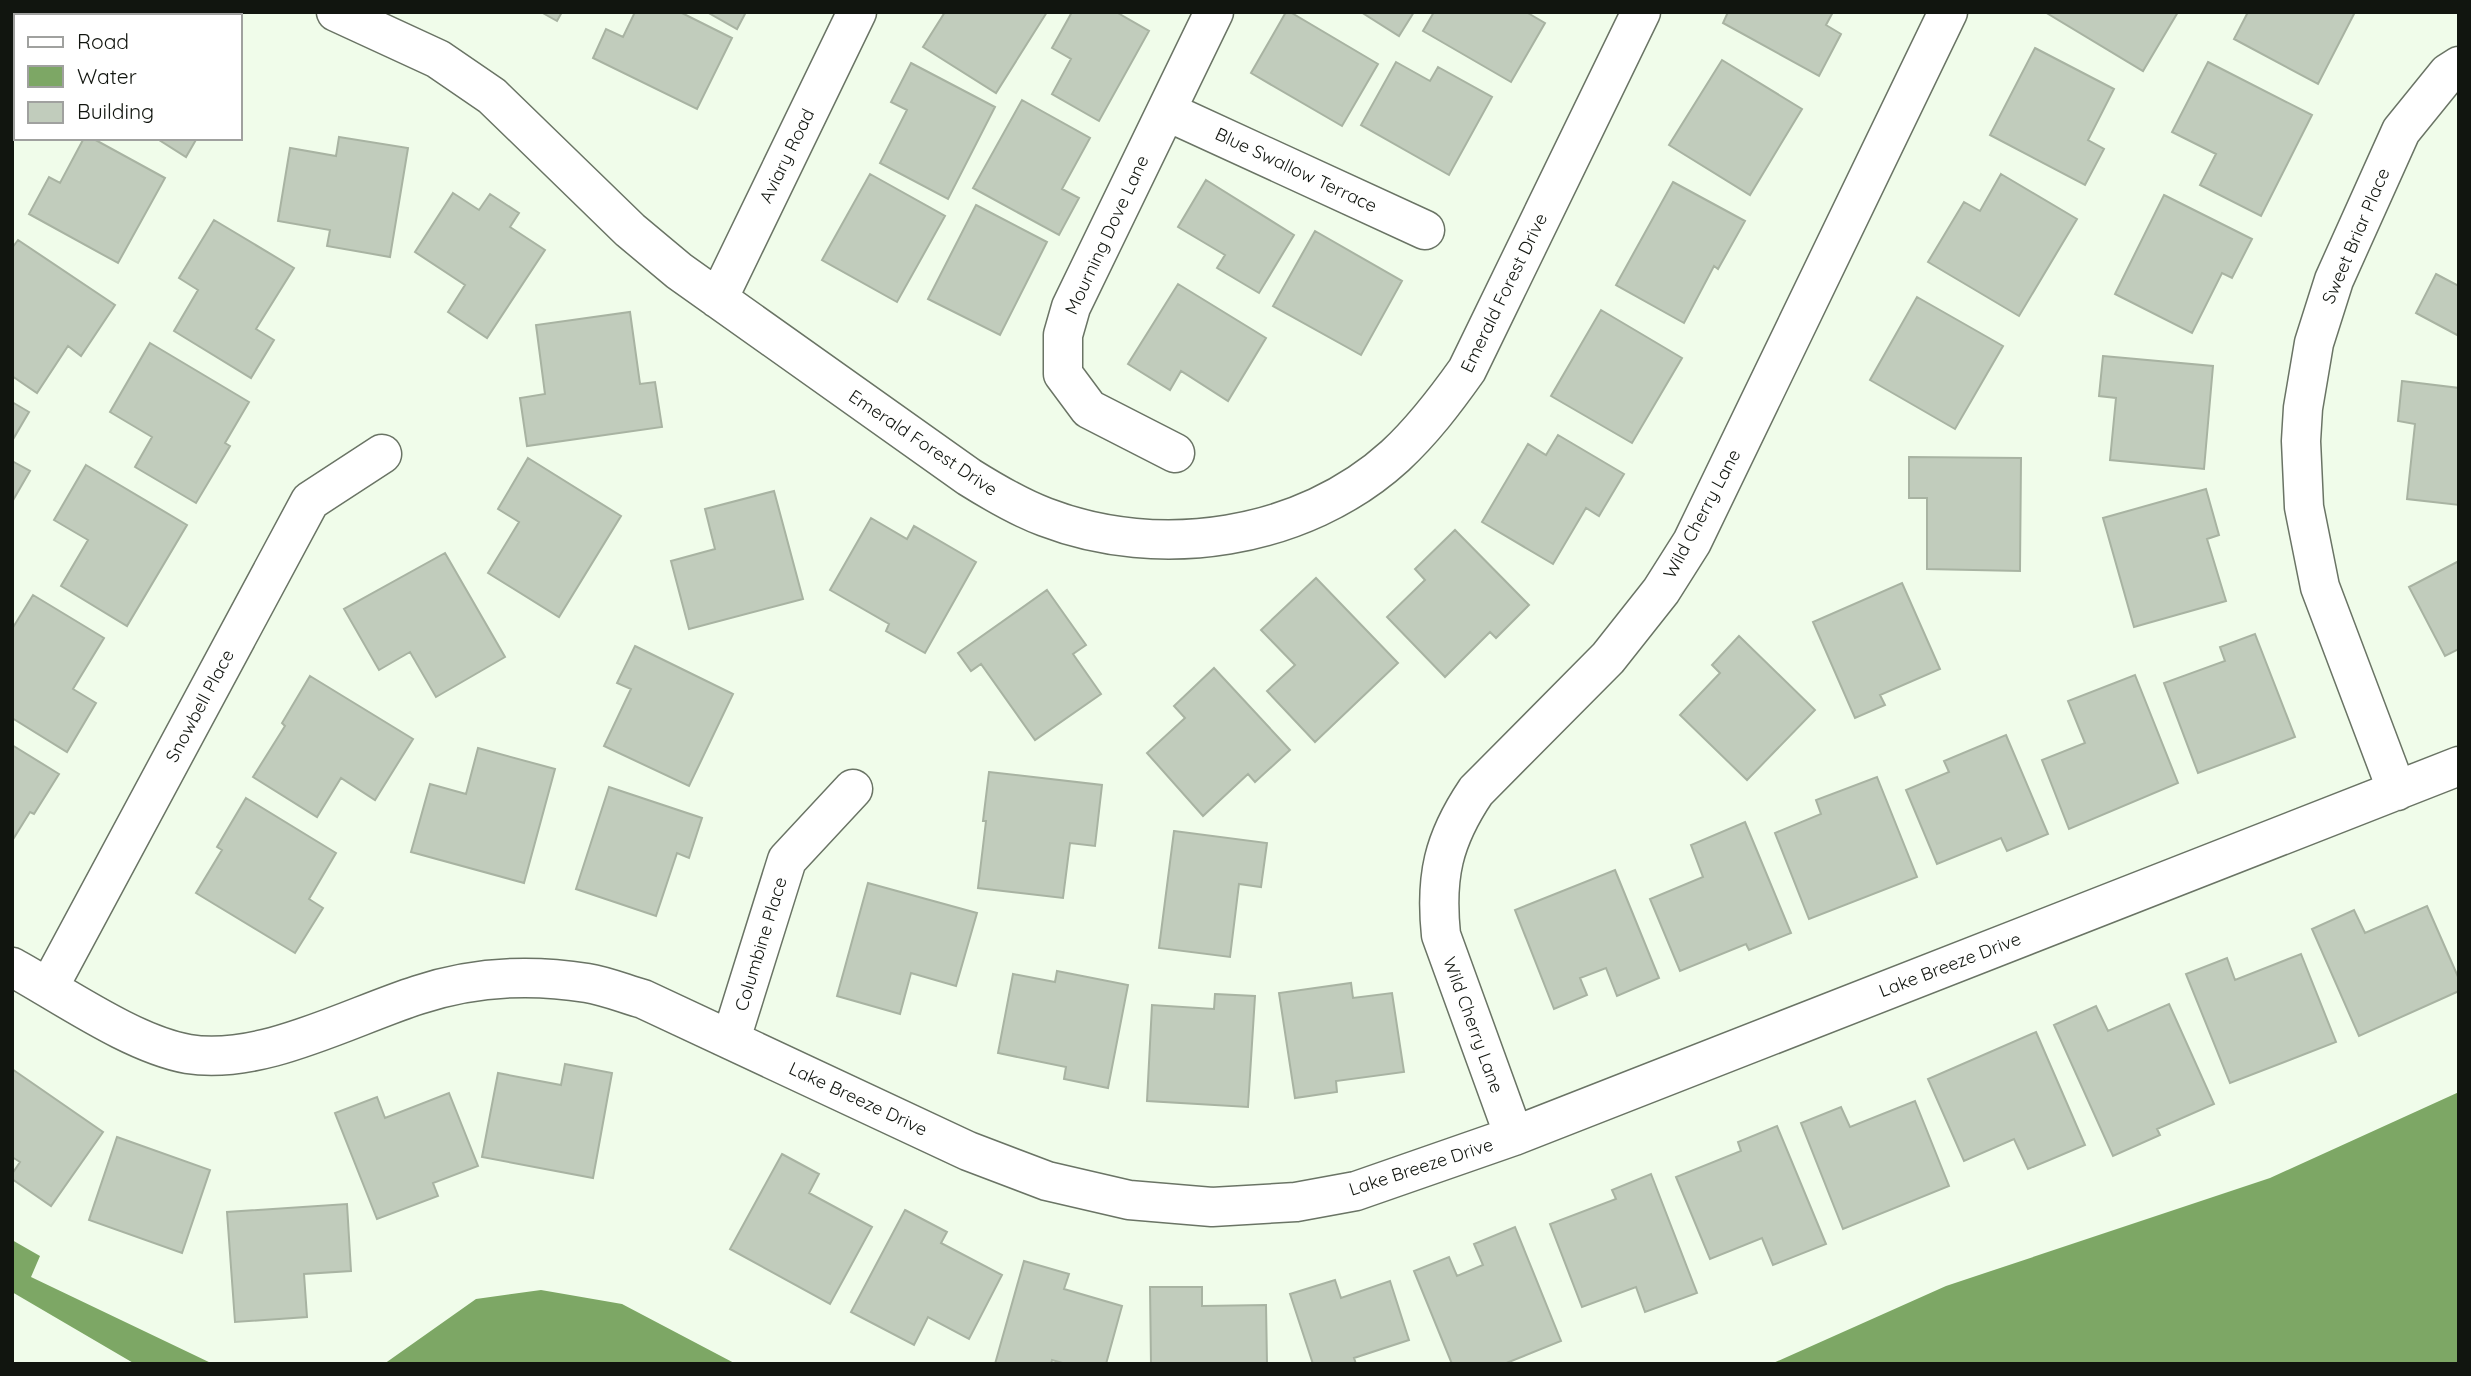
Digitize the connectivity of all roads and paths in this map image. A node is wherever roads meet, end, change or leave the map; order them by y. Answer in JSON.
{"nodes":[{"id":1,"x":336,"y":12,"type":"edge"},
{"id":2,"x":856,"y":12,"type":"edge"},
{"id":3,"x":1214,"y":12,"type":"edge"},
{"id":4,"x":1641,"y":12,"type":"edge"},
{"id":5,"x":1948,"y":12,"type":"edge"},
{"id":6,"x":2459,"y":66,"type":"edge"},
{"id":7,"x":1166,"y":111,"type":"junction"},
{"id":8,"x":1425,"y":230,"type":"dead end"},
{"id":9,"x":718,"y":299,"type":"junction"},
{"id":10,"x":1175,"y":453,"type":"dead end"},
{"id":11,"x":382,"y":454,"type":"dead end"},
{"id":12,"x":2459,"y":766,"type":"edge"},
{"id":13,"x":853,"y":789,"type":"dead end"},
{"id":14,"x":2397,"y":790,"type":"junction"},
{"id":15,"x":12,"y":967,"type":"edge"},
{"id":16,"x":49,"y":987,"type":"junction"},
{"id":17,"x":731,"y":1039,"type":"junction"},
{"id":18,"x":1514,"y":1136,"type":"junction"}],
"edges":[{"from":1,"to":9,"type":"street","name":"Emerald Forest Drive"},
{"from":2,"to":9,"type":"street","name":"Aviary Road"},
{"from":3,"to":7,"type":"street","name":"Mourning Dove Lane"},
{"from":4,"to":9,"type":"street","name":"Emerald Forest Drive"},
{"from":5,"to":18,"type":"street","name":"Wild Cherry Lane"},
{"from":6,"to":14,"type":"street","name":"Sweet Briar Place"},
{"from":7,"to":8,"type":"street","name":"Blue Swallow Terrace"},
{"from":7,"to":10,"type":"street","name":"Mourning Dove Lane"},
{"from":11,"to":16,"type":"street","name":"Snowbell Place"},
{"from":12,"to":14,"type":"street","name":"Lake Breeze Drive"},
{"from":13,"to":17,"type":"street","name":"Columbine Place"},
{"from":14,"to":18,"type":"street","name":"Lake Breeze Drive"},
{"from":15,"to":16,"type":"street","name":"Lake Breeze Drive"},
{"from":16,"to":17,"type":"street","name":"Lake Breeze Drive"},
{"from":17,"to":18,"type":"street","name":"Lake Breeze Drive"}]}
